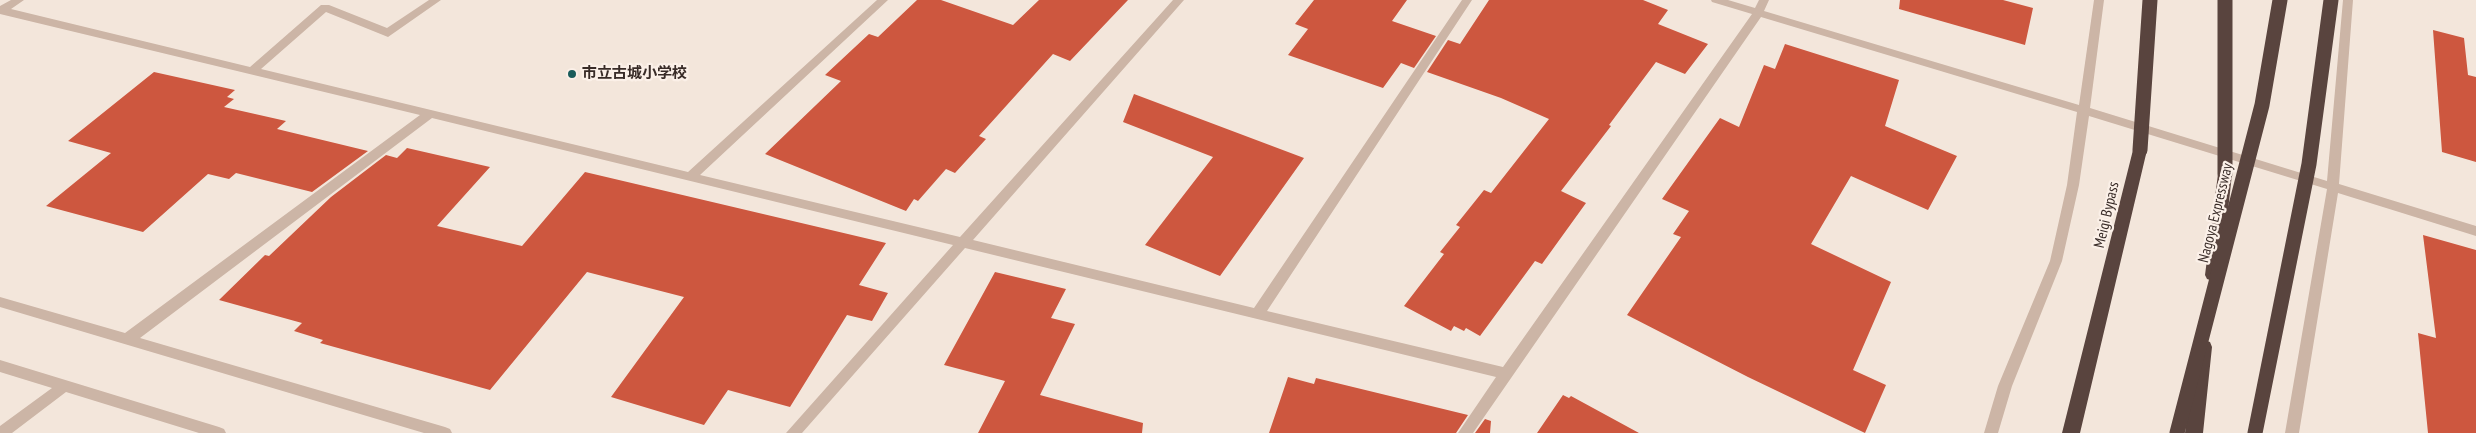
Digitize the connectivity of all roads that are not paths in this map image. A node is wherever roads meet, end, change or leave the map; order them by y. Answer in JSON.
{"nodes":[{"id":1,"x":19,"y":0,"type":"edge"},
{"id":2,"x":436,"y":0,"type":"edge"},
{"id":3,"x":883,"y":0,"type":"edge"},
{"id":4,"x":1179,"y":0,"type":"edge"},
{"id":5,"x":1467,"y":0,"type":"edge"},
{"id":6,"x":1716,"y":0,"type":"edge"},
{"id":7,"x":1764,"y":0,"type":"edge"},
{"id":8,"x":2099,"y":0,"type":"edge"},
{"id":9,"x":2150,"y":0,"type":"edge"},
{"id":10,"x":2225,"y":0,"type":"edge"},
{"id":11,"x":2280,"y":0,"type":"edge"},
{"id":12,"x":2331,"y":0,"type":"edge"},
{"id":13,"x":2348,"y":0,"type":"edge"},
{"id":14,"x":0,"y":10,"type":"edge"},
{"id":15,"x":1758,"y":13,"type":"junction"},
{"id":16,"x":253,"y":70,"type":"junction"},
{"id":17,"x":2083,"y":110,"type":"junction"},
{"id":18,"x":431,"y":113,"type":"junction"},
{"id":19,"x":691,"y":176,"type":"junction"},
{"id":20,"x":2333,"y":188,"type":"junction"},
{"id":21,"x":2476,"y":231,"type":"edge"},
{"id":22,"x":964,"y":241,"type":"junction"},
{"id":23,"x":0,"y":302,"type":"edge"},
{"id":24,"x":1258,"y":312,"type":"junction"},
{"id":25,"x":128,"y":339,"type":"junction"},
{"id":26,"x":0,"y":366,"type":"edge"},
{"id":27,"x":1507,"y":374,"type":"junction"},
{"id":28,"x":64,"y":386,"type":"junction"},
{"id":29,"x":1,"y":433,"type":"edge"},
{"id":30,"x":219,"y":433,"type":"edge"},
{"id":31,"x":445,"y":433,"type":"edge"},
{"id":32,"x":793,"y":433,"type":"edge"},
{"id":33,"x":1465,"y":433,"type":"edge"},
{"id":34,"x":1991,"y":433,"type":"edge"},
{"id":35,"x":2071,"y":433,"type":"edge"},
{"id":36,"x":2177,"y":433,"type":"edge"},
{"id":37,"x":2194,"y":433,"type":"edge"},
{"id":38,"x":2255,"y":433,"type":"edge"},
{"id":39,"x":2292,"y":433,"type":"edge"}],
"edges":[{"from":1,"to":14,"type":"street"},
{"from":2,"to":16,"type":"street"},
{"from":3,"to":19,"type":"street"},
{"from":4,"to":22,"type":"street"},
{"from":5,"to":24,"type":"street"},
{"from":6,"to":15,"type":"street"},
{"from":7,"to":15,"type":"street"},
{"from":8,"to":17,"type":"street"},
{"from":9,"to":35,"type":"highway","name":"Meigi Bypass","bridge":true},
{"from":10,"to":37,"type":"highway","bridge":true},
{"from":11,"to":36,"type":"highway","name":"Nagoya Expressway","bridge":true},
{"from":12,"to":38,"type":"highway","bridge":true},
{"from":13,"to":20,"type":"street"},
{"from":14,"to":16,"type":"street"},
{"from":15,"to":17,"type":"street"},
{"from":15,"to":27,"type":"street"},
{"from":16,"to":18,"type":"street"},
{"from":17,"to":20,"type":"street"},
{"from":17,"to":34,"type":"street"},
{"from":18,"to":19,"type":"street"},
{"from":18,"to":25,"type":"street"},
{"from":19,"to":22,"type":"street"},
{"from":20,"to":21,"type":"street"},
{"from":20,"to":39,"type":"street"},
{"from":22,"to":24,"type":"street"},
{"from":22,"to":32,"type":"street"},
{"from":23,"to":25,"type":"street"},
{"from":24,"to":27,"type":"street"},
{"from":25,"to":31,"type":"street"},
{"from":26,"to":28,"type":"street"},
{"from":27,"to":33,"type":"street"},
{"from":28,"to":29,"type":"street"},
{"from":28,"to":30,"type":"street"}]}
